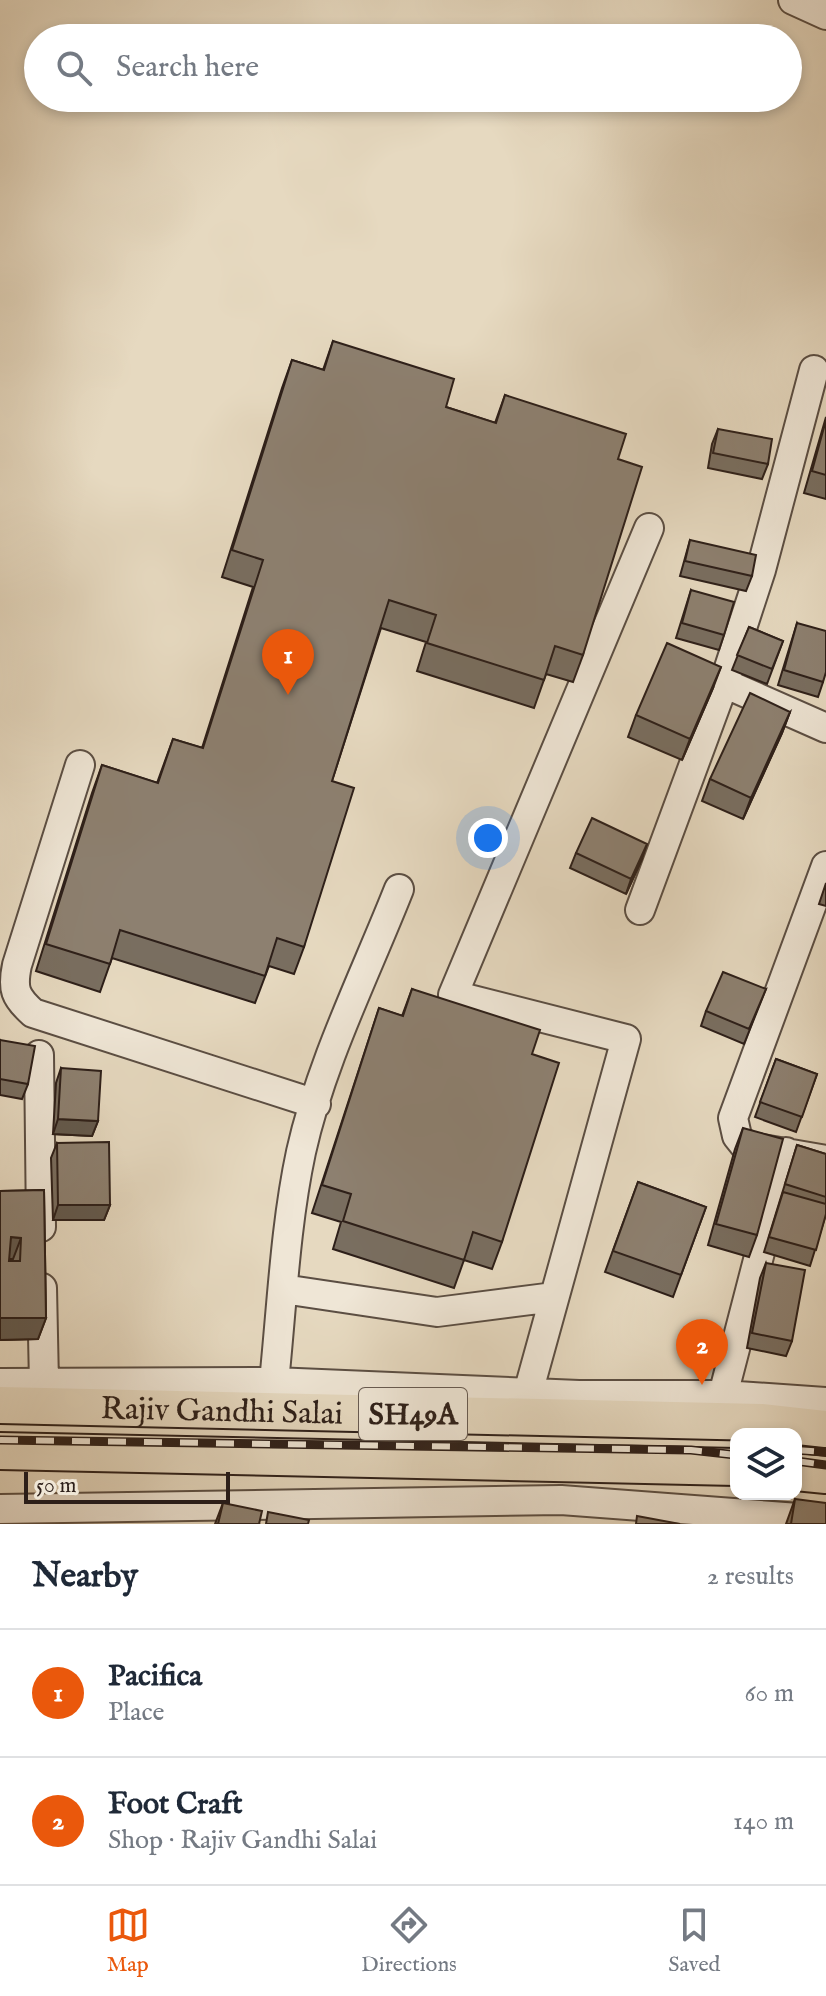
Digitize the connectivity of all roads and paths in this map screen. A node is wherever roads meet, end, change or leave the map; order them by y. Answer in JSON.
{"nodes":[{"id":1,"x":793,"y":0,"type":"edge"},
{"id":2,"x":826,"y":15,"type":"edge"},
{"id":3,"x":814,"y":370,"type":"dead end"},
{"id":4,"x":649,"y":528,"type":"dead end"},
{"id":5,"x":724,"y":683,"type":"junction"},
{"id":6,"x":826,"y":728,"type":"edge"},
{"id":7,"x":80,"y":765,"type":"dead end"},
{"id":8,"x":826,"y":866,"type":"edge"},
{"id":9,"x":399,"y":889,"type":"dead end"},
{"id":10,"x":640,"y":910,"type":"dead end"},
{"id":11,"x":39,"y":1055,"type":"dead end"},
{"id":12,"x":316,"y":1104,"type":"junction"},
{"id":13,"x":786,"y":1152,"type":"junction"},
{"id":14,"x":826,"y":1160,"type":"edge"},
{"id":15,"x":283,"y":1289,"type":"junction"},
{"id":16,"x":554,"y":1297,"type":"junction"},
{"id":17,"x":274,"y":1382,"type":"junction"},
{"id":18,"x":0,"y":1383,"type":"edge"},
{"id":19,"x":44,"y":1383,"type":"junction"},
{"id":20,"x":528,"y":1393,"type":"junction"},
{"id":21,"x":723,"y":1395,"type":"junction"},
{"id":22,"x":826,"y":1402,"type":"edge"},
{"id":23,"x":0,"y":1405,"type":"edge"},
{"id":24,"x":826,"y":1429,"type":"edge"},
{"id":25,"x":0,"y":1451,"type":"edge"},
{"id":26,"x":730,"y":1467,"type":"edge"},
{"id":27,"x":802,"y":1473,"type":"edge"},
{"id":28,"x":826,"y":1475,"type":"edge"},
{"id":29,"x":0,"y":1509,"type":"edge"},
{"id":30,"x":762,"y":1511,"type":"edge"},
{"id":31,"x":365,"y":1513,"type":"edge"},
{"id":32,"x":405,"y":1513,"type":"edge"},
{"id":33,"x":153,"y":1514,"type":"edge"},
{"id":34,"x":826,"y":1520,"type":"edge"}],
"edges":[{"from":1,"to":2,"type":"street"},
{"from":3,"to":5,"type":"street"},
{"from":4,"to":16,"type":"street"},
{"from":5,"to":6,"type":"street"},
{"from":5,"to":10,"type":"street"},
{"from":7,"to":12,"type":"street"},
{"from":8,"to":13,"type":"street"},
{"from":9,"to":12,"type":"street"},
{"from":11,"to":19,"type":"street"},
{"from":12,"to":15,"type":"street"},
{"from":13,"to":14,"type":"street"},
{"from":13,"to":21,"type":"street"},
{"from":15,"to":16,"type":"street"},
{"from":15,"to":17,"type":"street"},
{"from":16,"to":20,"type":"street"},
{"from":17,"to":19,"type":"street"},
{"from":17,"to":20,"type":"street"},
{"from":18,"to":19,"type":"street"},
{"from":20,"to":21,"type":"street"},
{"from":21,"to":22,"type":"street"},
{"from":23,"to":24,"type":"main road","name":"Rajiv Gandhi Salai","number":"SH49A"},
{"from":25,"to":26,"type":"main road","name":"Rajiv Gandhi Salai","number":"SH49A"},
{"from":27,"to":28,"type":"main road"},
{"from":29,"to":33,"type":"street"},
{"from":30,"to":32,"type":"street"},
{"from":30,"to":34,"type":"street"},
{"from":31,"to":32,"type":"street"},
{"from":31,"to":33,"type":"street"}]}
